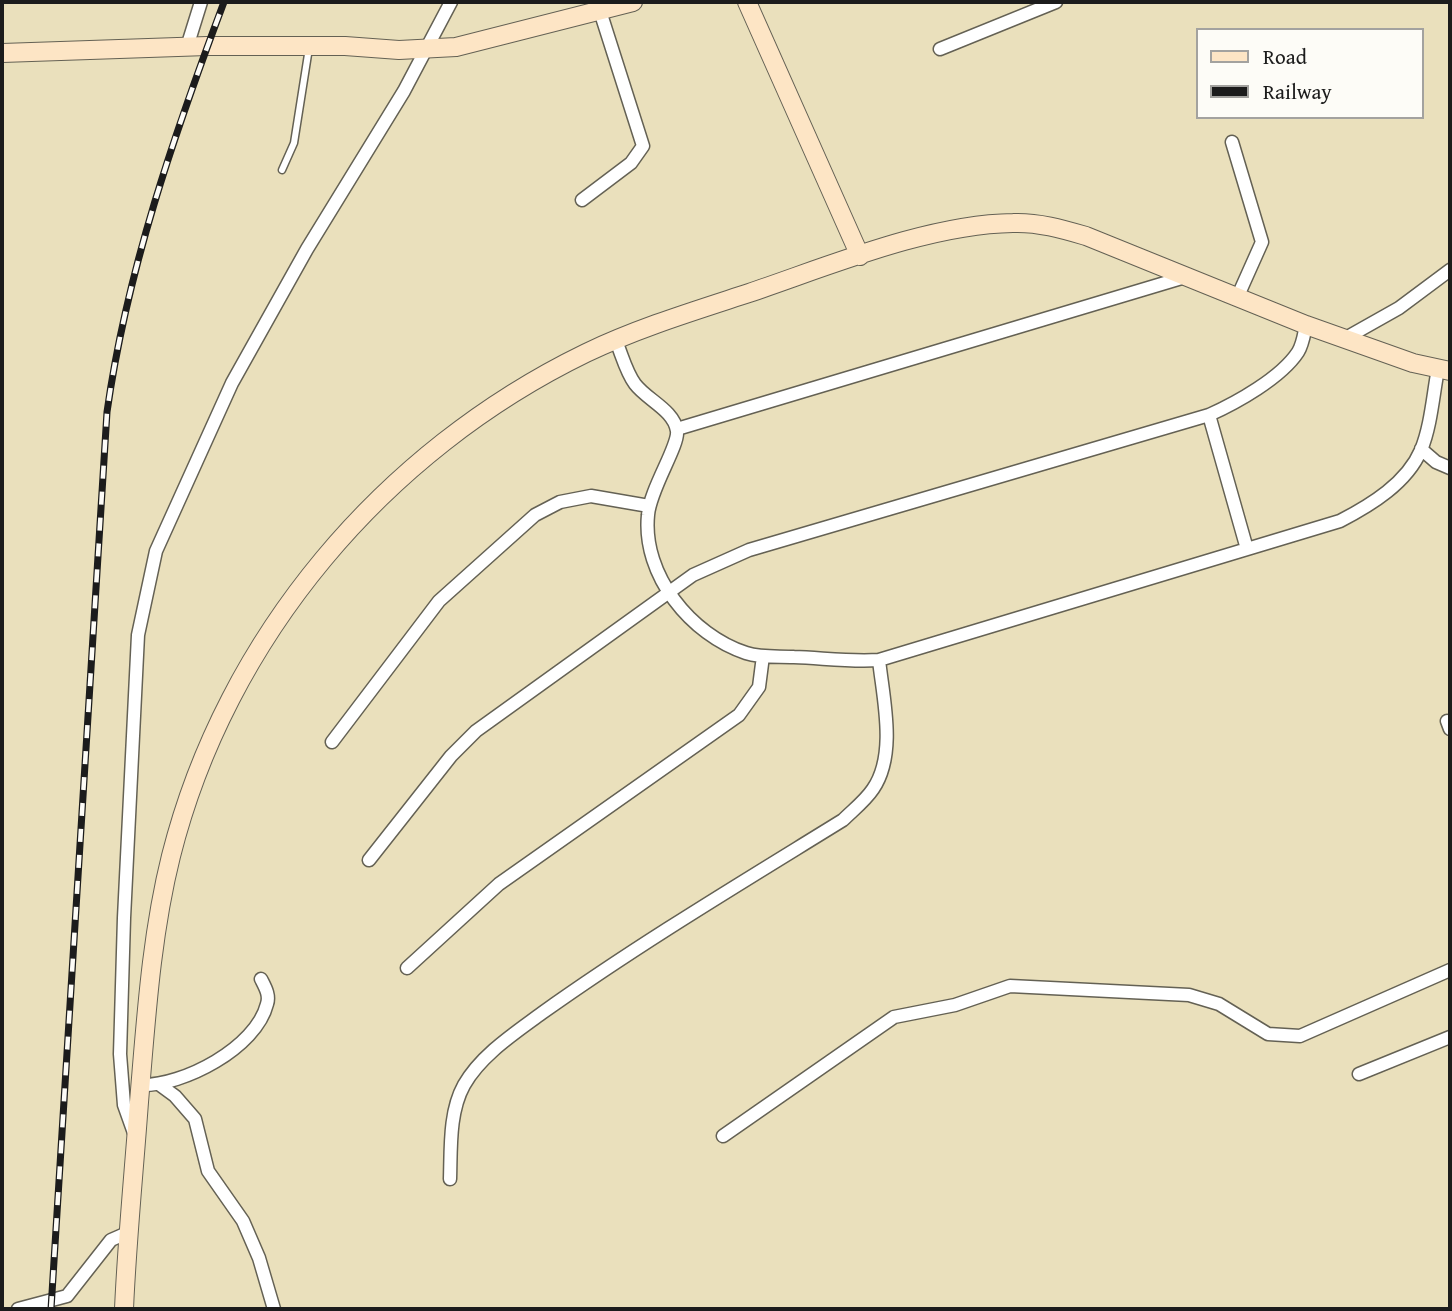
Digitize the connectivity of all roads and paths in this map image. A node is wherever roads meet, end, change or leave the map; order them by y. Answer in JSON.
{"nodes":[{"id":1,"x":201,"y":2,"type":"edge"},
{"id":2,"x":451,"y":2,"type":"edge"},
{"id":3,"x":633,"y":2,"type":"edge"},
{"id":4,"x":747,"y":2,"type":"edge"},
{"id":5,"x":1056,"y":2,"type":"edge"},
{"id":6,"x":600,"y":11,"type":"junction"},
{"id":7,"x":310,"y":46,"type":"junction"},
{"id":8,"x":187,"y":47,"type":"junction"},
{"id":9,"x":940,"y":48,"type":"dead end"},
{"id":10,"x":423,"y":50,"type":"junction"},
{"id":11,"x":2,"y":53,"type":"edge"},
{"id":12,"x":1232,"y":142,"type":"dead end"},
{"id":13,"x":282,"y":170,"type":"dead end"},
{"id":14,"x":582,"y":200,"type":"dead end"},
{"id":15,"x":860,"y":256,"type":"junction"},
{"id":16,"x":1450,"y":270,"type":"edge"},
{"id":17,"x":1185,"y":277,"type":"junction"},
{"id":18,"x":1237,"y":298,"type":"junction"},
{"id":19,"x":1306,"y":325,"type":"junction"},
{"id":20,"x":1344,"y":339,"type":"junction"},
{"id":21,"x":616,"y":341,"type":"junction"},
{"id":22,"x":1444,"y":370,"type":"edge"},
{"id":23,"x":1209,"y":415,"type":"junction"},
{"id":24,"x":677,"y":429,"type":"junction"},
{"id":25,"x":1421,"y":449,"type":"junction"},
{"id":26,"x":1450,"y":468,"type":"edge"},
{"id":27,"x":649,"y":506,"type":"junction"},
{"id":28,"x":1247,"y":549,"type":"junction"},
{"id":29,"x":669,"y":594,"type":"junction"},
{"id":30,"x":763,"y":656,"type":"junction"},
{"id":31,"x":879,"y":660,"type":"junction"},
{"id":32,"x":332,"y":742,"type":"dead end"},
{"id":33,"x":369,"y":860,"type":"dead end"},
{"id":34,"x":407,"y":968,"type":"dead end"},
{"id":35,"x":1450,"y":970,"type":"edge"},
{"id":36,"x":261,"y":979,"type":"dead end"},
{"id":37,"x":1450,"y":1037,"type":"edge"},
{"id":38,"x":1359,"y":1074,"type":"dead end"},
{"id":39,"x":141,"y":1085,"type":"junction"},
{"id":40,"x":160,"y":1086,"type":"junction"},
{"id":41,"x":723,"y":1136,"type":"dead end"},
{"id":42,"x":136,"y":1139,"type":"junction"},
{"id":43,"x":450,"y":1179,"type":"dead end"},
{"id":44,"x":127,"y":1233,"type":"junction"},
{"id":45,"x":18,"y":1309,"type":"edge"},
{"id":46,"x":124,"y":1309,"type":"edge"},
{"id":47,"x":274,"y":1309,"type":"edge"}],
"edges":[{"from":1,"to":8,"type":"street"},
{"from":2,"to":10,"type":"street"},
{"from":3,"to":6,"type":"street"},
{"from":4,"to":15,"type":"street"},
{"from":5,"to":9,"type":"street"},
{"from":6,"to":10,"type":"street"},
{"from":6,"to":14,"type":"street"},
{"from":7,"to":8,"type":"street"},
{"from":7,"to":10,"type":"street"},
{"from":7,"to":13,"type":"lane"},
{"from":8,"to":11,"type":"street"},
{"from":10,"to":42,"type":"street"},
{"from":12,"to":18,"type":"street"},
{"from":15,"to":17,"type":"street"},
{"from":15,"to":21,"type":"street"},
{"from":16,"to":20,"type":"street"},
{"from":17,"to":18,"type":"street"},
{"from":17,"to":24,"type":"street"},
{"from":18,"to":19,"type":"street"},
{"from":19,"to":20,"type":"street"},
{"from":19,"to":23,"type":"street"},
{"from":20,"to":22,"type":"street"},
{"from":21,"to":24,"type":"street"},
{"from":21,"to":39,"type":"street"},
{"from":22,"to":25,"type":"street"},
{"from":23,"to":28,"type":"street"},
{"from":23,"to":29,"type":"street"},
{"from":24,"to":27,"type":"street"},
{"from":25,"to":26,"type":"street"},
{"from":25,"to":28,"type":"street"},
{"from":27,"to":29,"type":"street"},
{"from":27,"to":32,"type":"street"},
{"from":28,"to":31,"type":"street"},
{"from":29,"to":30,"type":"street"},
{"from":29,"to":33,"type":"street"},
{"from":30,"to":31,"type":"street"},
{"from":30,"to":34,"type":"street"},
{"from":31,"to":43,"type":"street"},
{"from":35,"to":41,"type":"street"},
{"from":36,"to":40,"type":"street"},
{"from":37,"to":38,"type":"street"},
{"from":39,"to":40,"type":"street"},
{"from":39,"to":42,"type":"street"},
{"from":40,"to":47,"type":"street"},
{"from":42,"to":44,"type":"street"},
{"from":44,"to":45,"type":"street"},
{"from":44,"to":46,"type":"street"}]}
